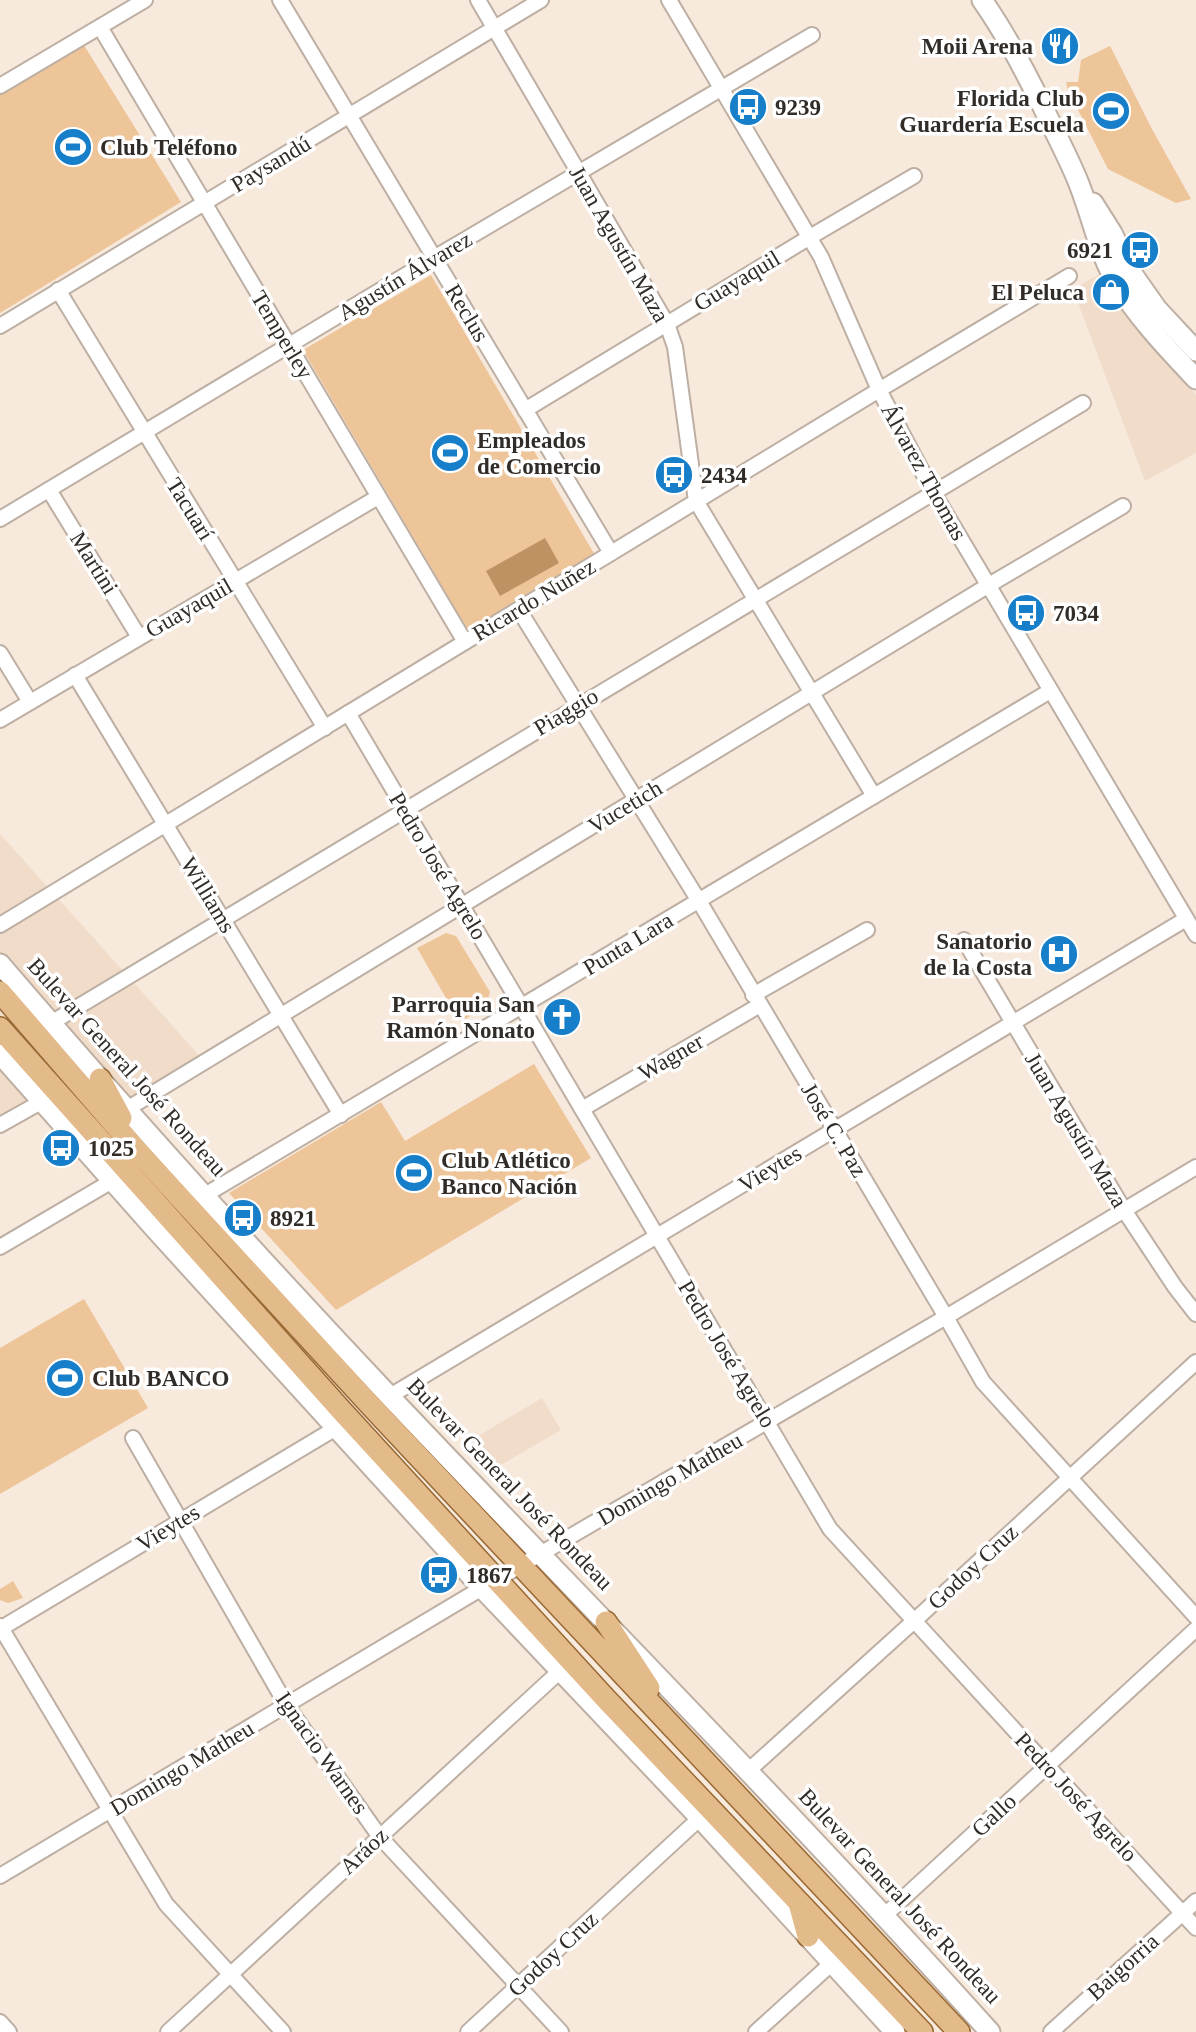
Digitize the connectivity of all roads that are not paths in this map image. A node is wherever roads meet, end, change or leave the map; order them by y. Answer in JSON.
{"nodes":[{"id":1,"x":145,"y":0,"type":"edge"},
{"id":2,"x":280,"y":0,"type":"edge"},
{"id":3,"x":478,"y":0,"type":"edge"},
{"id":4,"x":541,"y":0,"type":"edge"},
{"id":5,"x":669,"y":0,"type":"edge"},
{"id":6,"x":982,"y":0,"type":"edge"},
{"id":7,"x":100,"y":27,"type":"junction"},
{"id":8,"x":494,"y":28,"type":"junction"},
{"id":9,"x":812,"y":35,"type":"dead end"},
{"id":10,"x":0,"y":86,"type":"edge"},
{"id":11,"x":721,"y":88,"type":"junction"},
{"id":12,"x":349,"y":116,"type":"junction"},
{"id":13,"x":578,"y":172,"type":"junction"},
{"id":14,"x":914,"y":176,"type":"dead end"},
{"id":15,"x":1078,"y":181,"type":"junction"},
{"id":16,"x":205,"y":204,"type":"junction"},
{"id":17,"x":810,"y":237,"type":"junction"},
{"id":18,"x":434,"y":258,"type":"junction"},
{"id":19,"x":1069,"y":276,"type":"dead end"},
{"id":20,"x":58,"y":290,"type":"junction"},
{"id":21,"x":667,"y":324,"type":"junction"},
{"id":22,"x":0,"y":326,"type":"edge"},
{"id":23,"x":289,"y":346,"type":"junction"},
{"id":24,"x":1196,"y":351,"type":"edge"},
{"id":25,"x":1196,"y":379,"type":"edge"},
{"id":26,"x":879,"y":390,"type":"junction"},
{"id":27,"x":1083,"y":403,"type":"dead end"},
{"id":28,"x":525,"y":410,"type":"junction"},
{"id":29,"x":143,"y":433,"type":"junction"},
{"id":30,"x":48,"y":490,"type":"junction"},
{"id":31,"x":933,"y":492,"type":"junction"},
{"id":32,"x":378,"y":497,"type":"junction"},
{"id":33,"x":696,"y":501,"type":"junction"},
{"id":34,"x":1123,"y":506,"type":"dead end"},
{"id":35,"x":0,"y":519,"type":"edge"},
{"id":36,"x":611,"y":553,"type":"junction"},
{"id":37,"x":235,"y":581,"type":"junction"},
{"id":38,"x":989,"y":585,"type":"junction"},
{"id":39,"x":755,"y":599,"type":"junction"},
{"id":40,"x":519,"y":610,"type":"junction"},
{"id":41,"x":139,"y":637,"type":"junction"},
{"id":42,"x":465,"y":642,"type":"junction"},
{"id":43,"x":0,"y":653,"type":"edge"},
{"id":44,"x":75,"y":675,"type":"junction"},
{"id":45,"x":1050,"y":691,"type":"junction"},
{"id":46,"x":812,"y":693,"type":"junction"},
{"id":47,"x":30,"y":702,"type":"junction"},
{"id":48,"x":576,"y":706,"type":"junction"},
{"id":49,"x":348,"y":713,"type":"junction"},
{"id":50,"x":0,"y":720,"type":"edge"},
{"id":51,"x":325,"y":728,"type":"junction"},
{"id":52,"x":874,"y":796,"type":"junction"},
{"id":53,"x":636,"y":800,"type":"junction"},
{"id":54,"x":405,"y":810,"type":"junction"},
{"id":55,"x":166,"y":825,"type":"junction"},
{"id":56,"x":699,"y":901,"type":"junction"},
{"id":57,"x":462,"y":906,"type":"junction"},
{"id":58,"x":1186,"y":919,"type":"junction"},
{"id":59,"x":223,"y":920,"type":"junction"},
{"id":60,"x":0,"y":925,"type":"edge"},
{"id":61,"x":867,"y":930,"type":"dead end"},
{"id":62,"x":1196,"y":935,"type":"edge"},
{"id":63,"x":964,"y":940,"type":"dead end"},
{"id":64,"x":0,"y":964,"type":"edge"},
{"id":65,"x":0,"y":992,"type":"edge"},
{"id":66,"x":756,"y":1000,"type":"junction"},
{"id":67,"x":522,"y":1007,"type":"junction"},
{"id":68,"x":281,"y":1016,"type":"junction"},
{"id":69,"x":51,"y":1023,"type":"junction"},
{"id":70,"x":1013,"y":1024,"type":"junction"},
{"id":71,"x":0,"y":1028,"type":"edge"},
{"id":72,"x":0,"y":1054,"type":"edge"},
{"id":73,"x":100,"y":1079,"type":"junction"},
{"id":74,"x":41,"y":1102,"type":"junction"},
{"id":75,"x":127,"y":1109,"type":"junction"},
{"id":76,"x":582,"y":1109,"type":"junction"},
{"id":77,"x":341,"y":1115,"type":"junction"},
{"id":78,"x":0,"y":1125,"type":"edge"},
{"id":79,"x":834,"y":1130,"type":"junction"},
{"id":80,"x":140,"y":1154,"type":"junction"},
{"id":81,"x":1196,"y":1167,"type":"edge"},
{"id":82,"x":112,"y":1181,"type":"junction"},
{"id":83,"x":205,"y":1195,"type":"junction"},
{"id":84,"x":1124,"y":1210,"type":"junction"},
{"id":85,"x":657,"y":1236,"type":"junction"},
{"id":86,"x":0,"y":1247,"type":"edge"},
{"id":87,"x":1196,"y":1314,"type":"edge"},
{"id":88,"x":946,"y":1317,"type":"junction"},
{"id":89,"x":1196,"y":1362,"type":"edge"},
{"id":90,"x":390,"y":1396,"type":"junction"},
{"id":91,"x":338,"y":1419,"type":"junction"},
{"id":92,"x":767,"y":1422,"type":"junction"},
{"id":93,"x":133,"y":1438,"type":"dead end"},
{"id":94,"x":366,"y":1460,"type":"joint"},
{"id":95,"x":1070,"y":1478,"type":"junction"},
{"id":96,"x":181,"y":1521,"type":"junction"},
{"id":97,"x":541,"y":1555,"type":"junction"},
{"id":98,"x":521,"y":1566,"type":"junction"},
{"id":99,"x":490,"y":1584,"type":"junction"},
{"id":100,"x":1196,"y":1617,"type":"edge"},
{"id":101,"x":914,"y":1621,"type":"junction"},
{"id":102,"x":606,"y":1622,"type":"junction"},
{"id":103,"x":0,"y":1628,"type":"edge"},
{"id":104,"x":1196,"y":1629,"type":"edge"},
{"id":105,"x":560,"y":1671,"type":"junction"},
{"id":106,"x":287,"y":1706,"type":"junction"},
{"id":107,"x":681,"y":1737,"type":"junction"},
{"id":108,"x":1048,"y":1766,"type":"junction"},
{"id":109,"x":748,"y":1771,"type":"junction"},
{"id":110,"x":111,"y":1810,"type":"junction"},
{"id":111,"x":700,"y":1818,"type":"junction"},
{"id":112,"x":380,"y":1837,"type":"junction"},
{"id":113,"x":0,"y":1877,"type":"edge"},
{"id":114,"x":798,"y":1901,"type":"junction"},
{"id":115,"x":1196,"y":1901,"type":"edge"},
{"id":116,"x":1183,"y":1914,"type":"junction"},
{"id":117,"x":885,"y":1915,"type":"junction"},
{"id":118,"x":1196,"y":1928,"type":"edge"},
{"id":119,"x":808,"y":1936,"type":"junction"},
{"id":120,"x":832,"y":1963,"type":"junction"},
{"id":121,"x":230,"y":1974,"type":"junction"},
{"id":122,"x":518,"y":1986,"type":"junction"},
{"id":123,"x":0,"y":2022,"type":"edge"},
{"id":124,"x":9,"y":2032,"type":"edge"},
{"id":125,"x":168,"y":2032,"type":"edge"},
{"id":126,"x":283,"y":2032,"type":"edge"},
{"id":127,"x":468,"y":2032,"type":"edge"},
{"id":128,"x":561,"y":2032,"type":"edge"},
{"id":129,"x":756,"y":2032,"type":"edge"},
{"id":130,"x":895,"y":2032,"type":"edge"},
{"id":131,"x":922,"y":2032,"type":"edge"},
{"id":132,"x":959,"y":2032,"type":"edge"},
{"id":133,"x":990,"y":2032,"type":"edge"},
{"id":134,"x":1051,"y":2032,"type":"edge"}],
"edges":[{"from":1,"to":7,"type":"street"},
{"from":2,"to":12,"type":"street","name":"Reclus"},
{"from":3,"to":8,"type":"street","name":"Juan Agustín Maza"},
{"from":4,"to":8,"type":"street","name":"Paysandú"},
{"from":5,"to":11,"type":"street","name":"Álvarez Thomas"},
{"from":6,"to":15,"type":"main road"},
{"from":7,"to":10,"type":"street"},
{"from":7,"to":16,"type":"street","name":"Temperley"},
{"from":8,"to":12,"type":"street","name":"Paysandú"},
{"from":8,"to":13,"type":"street","name":"Juan Agustín Maza"},
{"from":9,"to":11,"type":"street","name":"Agustín Álvarez"},
{"from":11,"to":13,"type":"street","name":"Agustín Álvarez"},
{"from":11,"to":17,"type":"street","name":"Álvarez Thomas"},
{"from":12,"to":16,"type":"street","name":"Paysandú"},
{"from":12,"to":18,"type":"street","name":"Reclus"},
{"from":13,"to":18,"type":"street","name":"Agustín Álvarez"},
{"from":13,"to":21,"type":"street","name":"Juan Agustín Maza"},
{"from":14,"to":17,"type":"street","name":"Guayaquil"},
{"from":15,"to":24,"type":"main road"},
{"from":15,"to":25,"type":"main road"},
{"from":16,"to":20,"type":"street","name":"Paysandú"},
{"from":16,"to":23,"type":"street","name":"Temperley"},
{"from":17,"to":21,"type":"street","name":"Guayaquil"},
{"from":17,"to":26,"type":"street","name":"Álvarez Thomas"},
{"from":18,"to":23,"type":"street","name":"Agustín Álvarez"},
{"from":18,"to":28,"type":"street","name":"Reclus"},
{"from":19,"to":26,"type":"street","name":"Ricardo Nuñez"},
{"from":20,"to":22,"type":"street","name":"Paysandú"},
{"from":20,"to":29,"type":"street","name":"Tacuarí"},
{"from":21,"to":28,"type":"street","name":"Guayaquil"},
{"from":21,"to":33,"type":"street","name":"Juan Agustín Maza"},
{"from":23,"to":29,"type":"street","name":"Agustín Álvarez"},
{"from":23,"to":32,"type":"street","name":"Temperley"},
{"from":26,"to":31,"type":"street","name":"Álvarez Thomas"},
{"from":26,"to":33,"type":"street","name":"Ricardo Nuñez"},
{"from":27,"to":31,"type":"street","name":"Piaggio"},
{"from":28,"to":36,"type":"street","name":"Reclus"},
{"from":29,"to":30,"type":"street","name":"Agustín Álvarez"},
{"from":29,"to":37,"type":"street","name":"Tacuarí"},
{"from":30,"to":35,"type":"street","name":"Agustín Álvarez"},
{"from":30,"to":41,"type":"street","name":"Martini"},
{"from":31,"to":38,"type":"street","name":"Álvarez Thomas"},
{"from":31,"to":39,"type":"street","name":"Piaggio"},
{"from":32,"to":37,"type":"street","name":"Guayaquil"},
{"from":32,"to":42,"type":"street","name":"Temperley"},
{"from":33,"to":36,"type":"street","name":"Ricardo Nuñez"},
{"from":33,"to":39,"type":"street","name":"Juan Agustín Maza"},
{"from":34,"to":38,"type":"street","name":"Vucetich"},
{"from":36,"to":40,"type":"street","name":"Ricardo Nuñez"},
{"from":37,"to":41,"type":"street","name":"Guayaquil"},
{"from":37,"to":51,"type":"street","name":"Tacuarí"},
{"from":38,"to":45,"type":"street","name":"Álvarez Thomas"},
{"from":38,"to":46,"type":"street","name":"Vucetich"},
{"from":39,"to":46,"type":"street","name":"Juan Agustín Maza"},
{"from":39,"to":48,"type":"street","name":"Piaggio"},
{"from":40,"to":42,"type":"street","name":"Ricardo Nuñez"},
{"from":40,"to":48,"type":"street","name":"José C. Paz"},
{"from":41,"to":44,"type":"street","name":"Guayaquil"},
{"from":42,"to":49,"type":"street","name":"Ricardo Nuñez"},
{"from":43,"to":47,"type":"street"},
{"from":44,"to":47,"type":"street","name":"Guayaquil"},
{"from":44,"to":55,"type":"street","name":"Williams"},
{"from":45,"to":52,"type":"street","name":"Punta Lara"},
{"from":45,"to":58,"type":"street","name":"Álvarez Thomas"},
{"from":46,"to":52,"type":"street","name":"Juan Agustín Maza"},
{"from":46,"to":53,"type":"street","name":"Vucetich"},
{"from":47,"to":50,"type":"street","name":"Guayaquil"},
{"from":48,"to":53,"type":"street","name":"José C. Paz"},
{"from":48,"to":54,"type":"street","name":"Piaggio"},
{"from":49,"to":51,"type":"street","name":"Ricardo Nuñez"},
{"from":49,"to":54,"type":"street","name":"Pedro José Agrelo"},
{"from":51,"to":55,"type":"street","name":"Ricardo Nuñez"},
{"from":52,"to":56,"type":"street","name":"Punta Lara"},
{"from":53,"to":56,"type":"street","name":"José C. Paz"},
{"from":53,"to":57,"type":"street","name":"Vucetich"},
{"from":54,"to":57,"type":"street","name":"Pedro José Agrelo"},
{"from":54,"to":59,"type":"street","name":"Piaggio"},
{"from":55,"to":59,"type":"street","name":"Williams"},
{"from":55,"to":60,"type":"street","name":"Ricardo Nuñez"},
{"from":56,"to":66,"type":"street","name":"José C. Paz"},
{"from":56,"to":67,"type":"street","name":"Punta Lara"},
{"from":57,"to":67,"type":"street","name":"Pedro José Agrelo"},
{"from":57,"to":68,"type":"street","name":"Vucetich"},
{"from":58,"to":62,"type":"street","name":"Álvarez Thomas"},
{"from":58,"to":70,"type":"street","name":"Vieytes"},
{"from":59,"to":68,"type":"street","name":"Williams"},
{"from":59,"to":69,"type":"street","name":"Piaggio"},
{"from":61,"to":66,"type":"street","name":"Wagner"},
{"from":63,"to":70,"type":"street","name":"Juan Agustín Maza"},
{"from":64,"to":69,"type":"main road","name":"Bulevar General José Rondeau"},
{"from":65,"to":80,"type":"main road","name":"Bulevar General José Rondeau"},
{"from":66,"to":76,"type":"street","name":"Wagner"},
{"from":66,"to":79,"type":"street","name":"José C. Paz"},
{"from":67,"to":76,"type":"street","name":"Pedro José Agrelo"},
{"from":67,"to":77,"type":"street","name":"Punta Lara"},
{"from":68,"to":75,"type":"street","name":"Vucetich"},
{"from":68,"to":77,"type":"street","name":"Williams"},
{"from":69,"to":73,"type":"main road","name":"Bulevar General José Rondeau"},
{"from":70,"to":79,"type":"street","name":"Vieytes"},
{"from":70,"to":84,"type":"street","name":"Juan Agustín Maza"},
{"from":71,"to":91,"type":"main road"},
{"from":72,"to":74,"type":"main road"},
{"from":73,"to":75,"type":"main road","name":"Bulevar General José Rondeau"},
{"from":73,"to":80,"type":"main road"},
{"from":74,"to":78,"type":"street"},
{"from":74,"to":82,"type":"main road"},
{"from":75,"to":83,"type":"main road","name":"Bulevar General José Rondeau"},
{"from":76,"to":85,"type":"street","name":"Pedro José Agrelo"},
{"from":77,"to":83,"type":"street","name":"Punta Lara"},
{"from":79,"to":85,"type":"street","name":"Vieytes"},
{"from":79,"to":88,"type":"street","name":"José C. Paz"},
{"from":80,"to":98,"type":"main road","name":"Bulevar General José Rondeau"},
{"from":81,"to":84,"type":"street","name":"Domingo Matheu"},
{"from":82,"to":86,"type":"street"},
{"from":82,"to":91,"type":"main road"},
{"from":83,"to":90,"type":"main road","name":"Bulevar General José Rondeau"},
{"from":84,"to":87,"type":"street","name":"Juan Agustín Maza"},
{"from":84,"to":88,"type":"street","name":"Domingo Matheu"},
{"from":85,"to":90,"type":"street","name":"Vieytes"},
{"from":85,"to":92,"type":"street","name":"Pedro José Agrelo"},
{"from":88,"to":92,"type":"street","name":"Domingo Matheu"},
{"from":88,"to":95,"type":"street","name":"José C. Paz"},
{"from":89,"to":95,"type":"street","name":"Godoy Cruz"},
{"from":90,"to":97,"type":"main road","name":"Bulevar General José Rondeau"},
{"from":91,"to":94,"type":"main road"},
{"from":91,"to":96,"type":"street","name":"Vieytes"},
{"from":91,"to":99,"type":"main road"},
{"from":92,"to":97,"type":"street","name":"Domingo Matheu"},
{"from":92,"to":101,"type":"street","name":"Pedro José Agrelo"},
{"from":93,"to":96,"type":"street","name":"Ignacio Warnes"},
{"from":94,"to":99,"type":"main road"},
{"from":95,"to":100,"type":"street","name":"José C. Paz"},
{"from":95,"to":101,"type":"street","name":"Godoy Cruz"},
{"from":96,"to":103,"type":"street","name":"Vieytes"},
{"from":96,"to":106,"type":"street","name":"Ignacio Warnes"},
{"from":97,"to":98,"type":"street","name":"Domingo Matheu"},
{"from":97,"to":102,"type":"main road","name":"Bulevar General José Rondeau"},
{"from":98,"to":99,"type":"street","name":"Domingo Matheu"},
{"from":98,"to":107,"type":"main road","name":"Bulevar General José Rondeau"},
{"from":99,"to":105,"type":"main road"},
{"from":99,"to":106,"type":"street","name":"Domingo Matheu"},
{"from":99,"to":114,"type":"main road"},
{"from":101,"to":108,"type":"street","name":"Pedro José Agrelo"},
{"from":101,"to":109,"type":"street","name":"Godoy Cruz"},
{"from":102,"to":107,"type":"main road"},
{"from":102,"to":109,"type":"main road","name":"Bulevar General José Rondeau"},
{"from":103,"to":110,"type":"street"},
{"from":104,"to":108,"type":"street","name":"Gallo"},
{"from":105,"to":111,"type":"main road"},
{"from":105,"to":112,"type":"street","name":"Aráoz"},
{"from":106,"to":110,"type":"street","name":"Domingo Matheu"},
{"from":106,"to":112,"type":"street","name":"Ignacio Warnes"},
{"from":107,"to":132,"type":"main road","name":"Bulevar General José Rondeau"},
{"from":108,"to":116,"type":"street","name":"Pedro José Agrelo"},
{"from":108,"to":117,"type":"street","name":"Gallo"},
{"from":109,"to":117,"type":"main road","name":"Bulevar General José Rondeau"},
{"from":110,"to":113,"type":"street","name":"Domingo Matheu"},
{"from":110,"to":121,"type":"street"},
{"from":111,"to":119,"type":"main road"},
{"from":111,"to":122,"type":"street","name":"Godoy Cruz"},
{"from":112,"to":121,"type":"street","name":"Aráoz"},
{"from":112,"to":122,"type":"street","name":"Ignacio Warnes"},
{"from":114,"to":119,"type":"main road"},
{"from":114,"to":131,"type":"main road"},
{"from":115,"to":116,"type":"street","name":"Baigorria"},
{"from":116,"to":118,"type":"street","name":"Pedro José Agrelo"},
{"from":116,"to":134,"type":"street","name":"Baigorria"},
{"from":117,"to":133,"type":"main road","name":"Bulevar General José Rondeau"},
{"from":119,"to":120,"type":"main road"},
{"from":120,"to":129,"type":"street"},
{"from":120,"to":130,"type":"main road"},
{"from":121,"to":125,"type":"street","name":"Aráoz"},
{"from":121,"to":126,"type":"street"},
{"from":122,"to":127,"type":"street","name":"Godoy Cruz"},
{"from":122,"to":128,"type":"street","name":"Ignacio Warnes"},
{"from":123,"to":124,"type":"street"}]}
